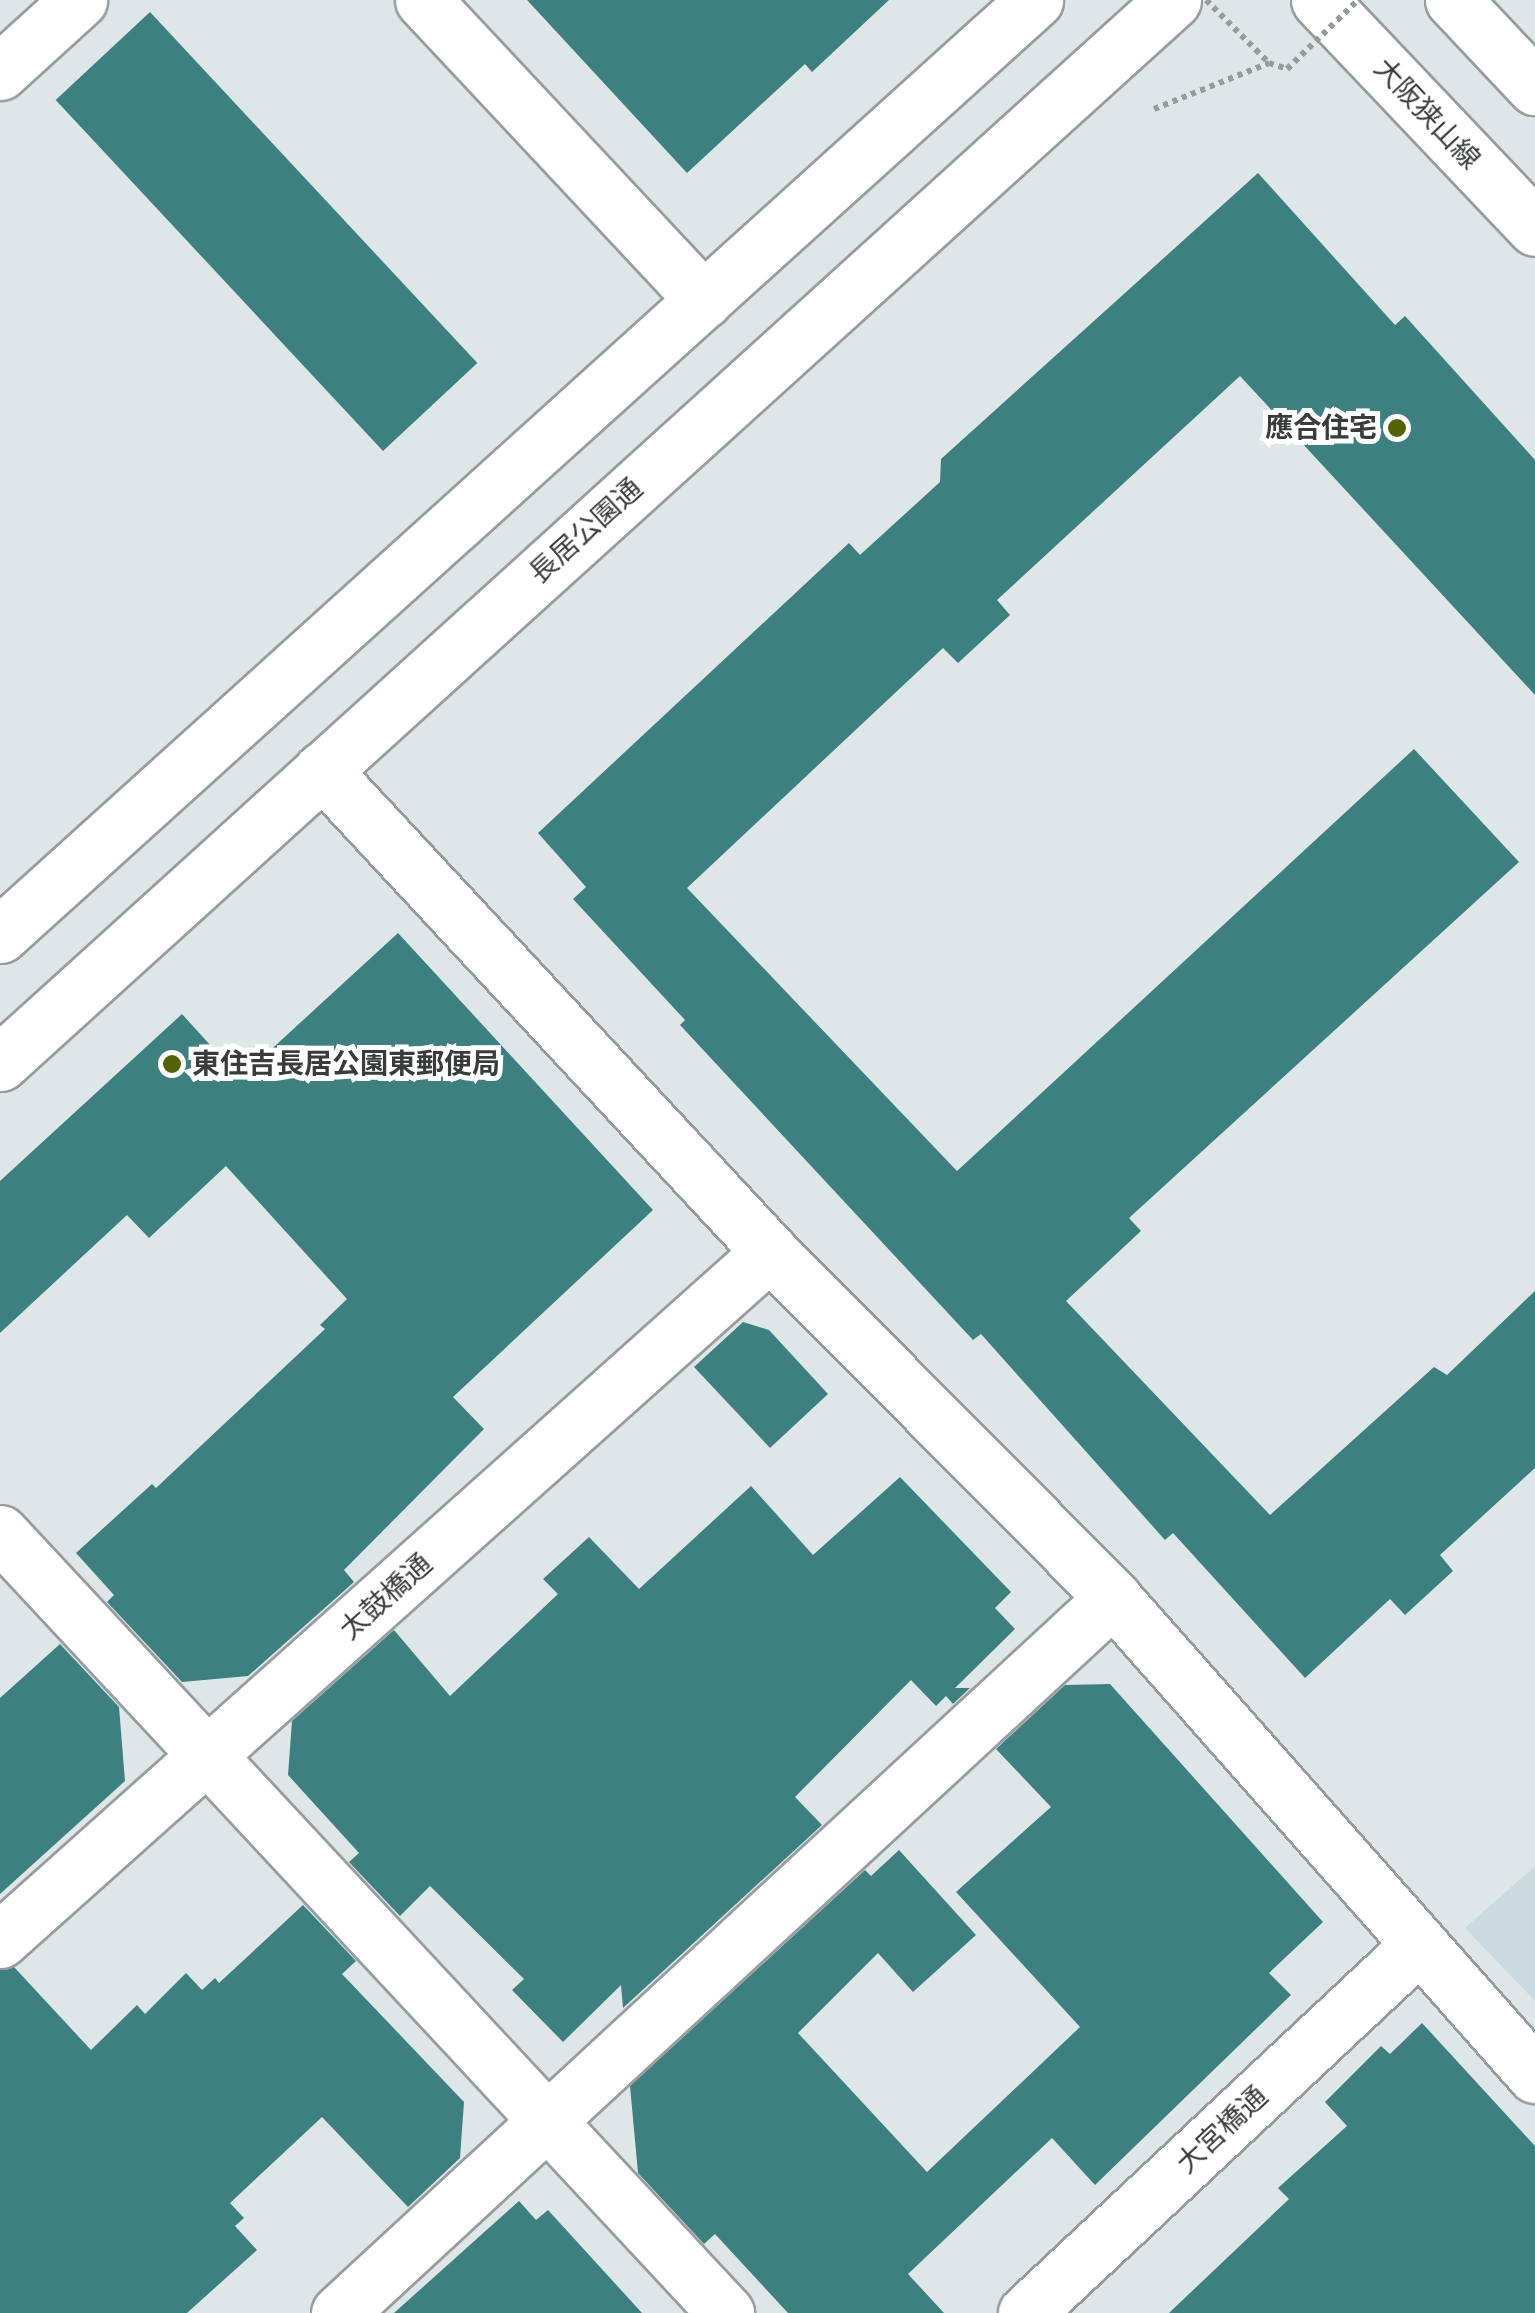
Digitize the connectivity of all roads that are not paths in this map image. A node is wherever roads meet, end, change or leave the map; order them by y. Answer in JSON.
{"nodes":[{"id":1,"x":79,"y":0,"type":"edge"},
{"id":2,"x":423,"y":0,"type":"edge"},
{"id":3,"x":1034,"y":0,"type":"edge"},
{"id":4,"x":1173,"y":0,"type":"edge"},
{"id":5,"x":1319,"y":0,"type":"edge"},
{"id":6,"x":1453,"y":0,"type":"edge"},
{"id":7,"x":0,"y":72,"type":"edge"},
{"id":8,"x":1535,"y":87,"type":"edge"},
{"id":9,"x":1535,"y":228,"type":"edge"},
{"id":10,"x":704,"y":300,"type":"junction"},
{"id":11,"x":322,"y":770,"type":"junction"},
{"id":12,"x":0,"y":935,"type":"edge"},
{"id":13,"x":0,"y":1063,"type":"edge"},
{"id":14,"x":770,"y":1252,"type":"junction"},
{"id":15,"x":0,"y":1534,"type":"edge"},
{"id":16,"x":1113,"y":1598,"type":"junction"},
{"id":17,"x":207,"y":1757,"type":"junction"},
{"id":18,"x":0,"y":1940,"type":"edge"},
{"id":19,"x":1418,"y":1947,"type":"junction"},
{"id":20,"x":1535,"y":2075,"type":"edge"},
{"id":21,"x":546,"y":2123,"type":"junction"},
{"id":22,"x":339,"y":2313,"type":"edge"},
{"id":23,"x":726,"y":2313,"type":"edge"},
{"id":24,"x":1026,"y":2313,"type":"edge"}],
"edges":[{"from":1,"to":7,"type":"main road"},
{"from":2,"to":10,"type":"main road"},
{"from":3,"to":10,"type":"main road"},
{"from":4,"to":11,"type":"main road","name":"長居公園通"},
{"from":5,"to":9,"type":"main road","name":"大阪狭山線"},
{"from":6,"to":8,"type":"main road"},
{"from":10,"to":12,"type":"main road"},
{"from":11,"to":13,"type":"main road","name":"長居公園通"},
{"from":11,"to":14,"type":"main road"},
{"from":14,"to":16,"type":"main road"},
{"from":14,"to":17,"type":"main road","name":"太鼓橋通"},
{"from":15,"to":17,"type":"main road"},
{"from":16,"to":19,"type":"main road"},
{"from":16,"to":21,"type":"main road"},
{"from":17,"to":18,"type":"main road","name":"太鼓橋通"},
{"from":17,"to":21,"type":"main road"},
{"from":19,"to":20,"type":"main road"},
{"from":19,"to":24,"type":"main road","name":"大宮橋通"},
{"from":21,"to":22,"type":"main road"},
{"from":21,"to":23,"type":"main road"}]}
